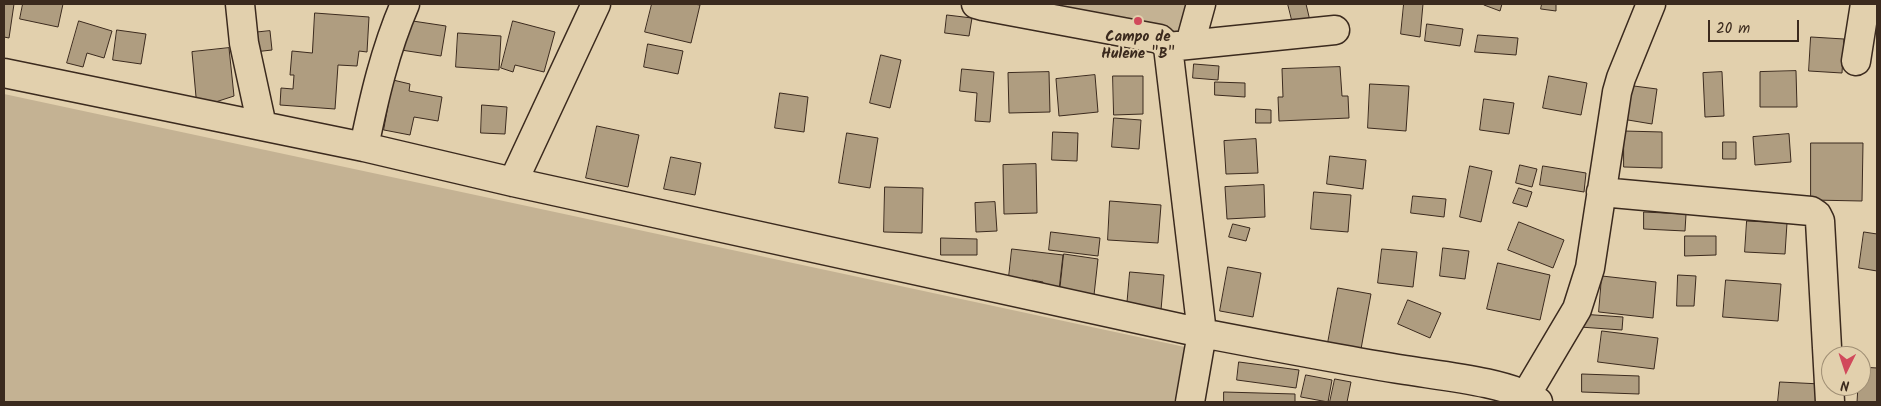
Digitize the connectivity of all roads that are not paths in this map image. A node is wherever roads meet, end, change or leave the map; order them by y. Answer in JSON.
{"nodes":[{"id":1,"x":240,"y":4,"type":"edge"},
{"id":2,"x":405,"y":4,"type":"edge"},
{"id":3,"x":596,"y":4,"type":"edge"},
{"id":4,"x":976,"y":4,"type":"edge"},
{"id":5,"x":1201,"y":4,"type":"edge"},
{"id":6,"x":1651,"y":4,"type":"edge"},
{"id":7,"x":1865,"y":4,"type":"edge"},
{"id":8,"x":1335,"y":30,"type":"dead end"},
{"id":9,"x":1179,"y":46,"type":"junction"},
{"id":10,"x":1856,"y":61,"type":"dead end"},
{"id":11,"x":4,"y":73,"type":"edge"},
{"id":12,"x":262,"y":126,"type":"junction"},
{"id":13,"x":364,"y":147,"type":"junction"},
{"id":14,"x":513,"y":182,"type":"junction"},
{"id":15,"x":1601,"y":192,"type":"junction"},
{"id":16,"x":1202,"y":333,"type":"junction"},
{"id":17,"x":1529,"y":400,"type":"edge"},
{"id":18,"x":1190,"y":402,"type":"edge"},
{"id":19,"x":1830,"y":402,"type":"edge"}],
"edges":[{"from":1,"to":12,"type":"street"},
{"from":2,"to":13,"type":"street"},
{"from":3,"to":14,"type":"street"},
{"from":4,"to":9,"type":"street"},
{"from":5,"to":9,"type":"street"},
{"from":6,"to":15,"type":"street"},
{"from":7,"to":10,"type":"street"},
{"from":8,"to":9,"type":"street"},
{"from":9,"to":16,"type":"street"},
{"from":11,"to":12,"type":"street"},
{"from":12,"to":13,"type":"street"},
{"from":13,"to":14,"type":"street"},
{"from":14,"to":16,"type":"street"},
{"from":15,"to":17,"type":"street"},
{"from":15,"to":19,"type":"street"},
{"from":16,"to":17,"type":"street"},
{"from":16,"to":18,"type":"street"}]}
